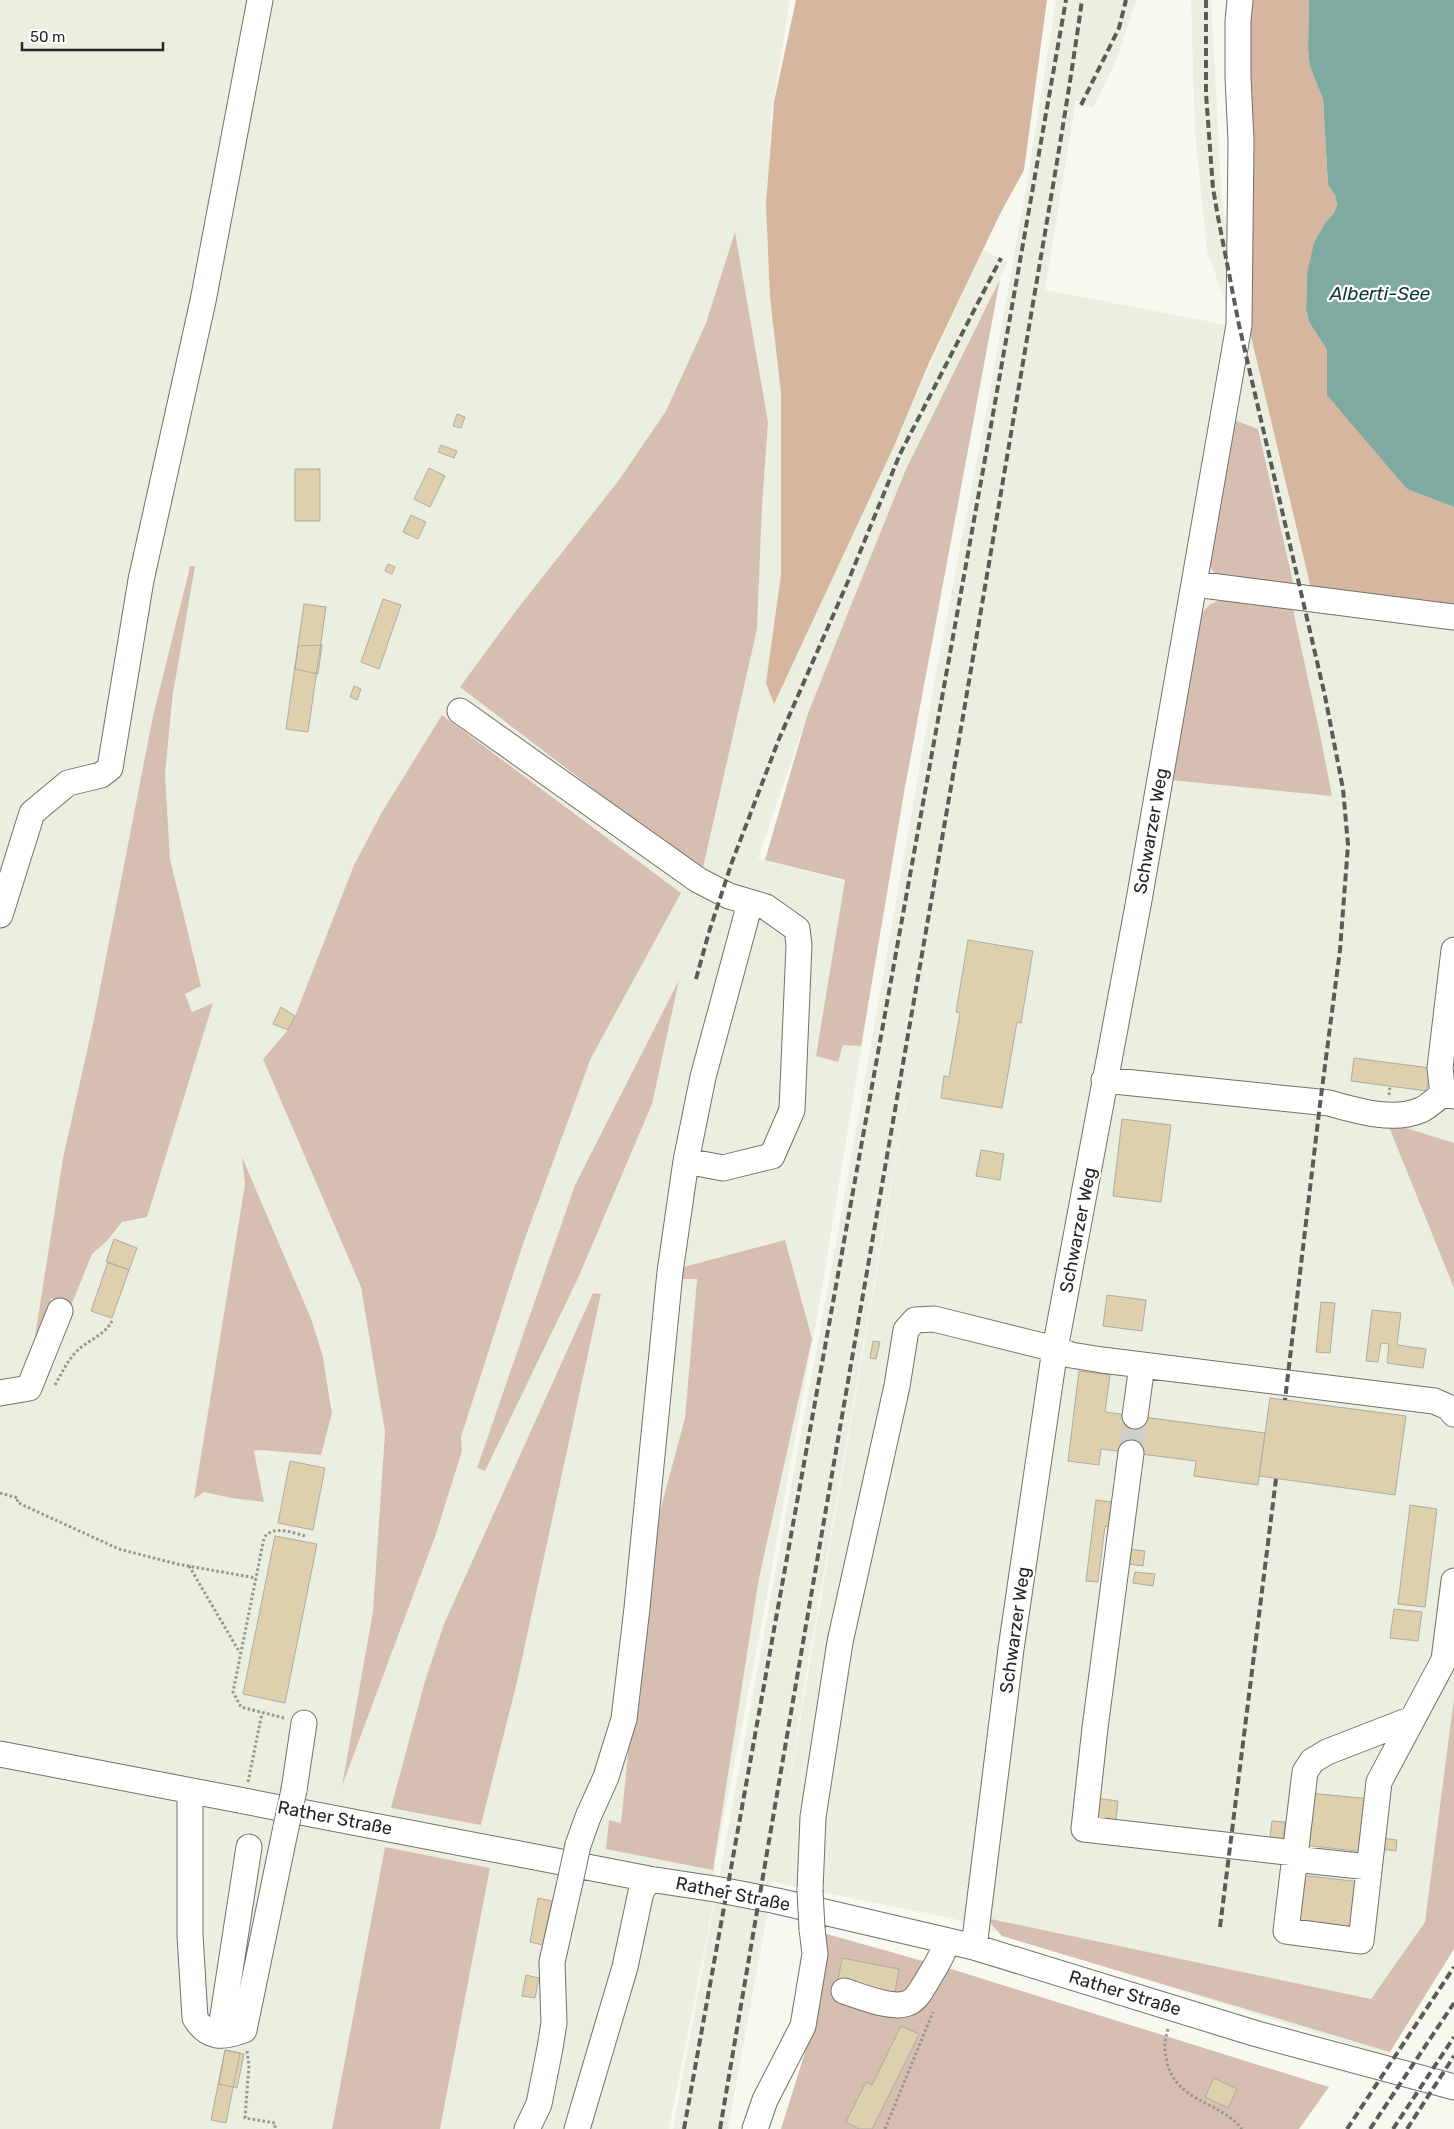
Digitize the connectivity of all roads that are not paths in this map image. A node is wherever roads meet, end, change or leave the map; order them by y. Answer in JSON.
{"nodes":[{"id":1,"x":260,"y":0,"type":"edge"},
{"id":2,"x":1240,"y":0,"type":"edge"},
{"id":3,"x":1195,"y":584,"type":"junction"},
{"id":4,"x":1454,"y":617,"type":"edge"},
{"id":5,"x":460,"y":711,"type":"dead end"},
{"id":6,"x":750,"y":903,"type":"junction"},
{"id":7,"x":0,"y":916,"type":"edge"},
{"id":8,"x":1454,"y":950,"type":"edge"},
{"id":9,"x":1104,"y":1080,"type":"junction"},
{"id":10,"x":1449,"y":1095,"type":"edge"},
{"id":11,"x":686,"y":1161,"type":"junction"},
{"id":12,"x":60,"y":1311,"type":"dead end"},
{"id":13,"x":1055,"y":1349,"type":"junction"},
{"id":14,"x":1142,"y":1365,"type":"junction"},
{"id":15,"x":0,"y":1393,"type":"edge"},
{"id":16,"x":1454,"y":1414,"type":"edge"},
{"id":17,"x":1136,"y":1416,"type":"tunnel mouth"},
{"id":18,"x":1131,"y":1453,"type":"tunnel mouth"},
{"id":19,"x":1454,"y":1581,"type":"edge"},
{"id":20,"x":1412,"y":1719,"type":"junction"},
{"id":21,"x":304,"y":1723,"type":"road end"},
{"id":22,"x":0,"y":1754,"type":"edge"},
{"id":23,"x":190,"y":1791,"type":"junction"},
{"id":24,"x":249,"y":1847,"type":"dead end"},
{"id":25,"x":1295,"y":1856,"type":"junction"},
{"id":26,"x":1369,"y":1867,"type":"junction"},
{"id":27,"x":649,"y":1879,"type":"junction"},
{"id":28,"x":947,"y":1941,"type":"junction"},
{"id":29,"x":974,"y":1947,"type":"junction"},
{"id":30,"x":844,"y":1991,"type":"dead end"},
{"id":31,"x":232,"y":2033,"type":"junction"},
{"id":32,"x":1454,"y":2087,"type":"edge"},
{"id":33,"x":527,"y":2129,"type":"edge"},
{"id":34,"x":577,"y":2129,"type":"edge"},
{"id":35,"x":755,"y":2129,"type":"edge"}],
"edges":[{"from":1,"to":7,"type":"street"},
{"from":2,"to":3,"type":"street","name":"Schwarzer Weg"},
{"from":3,"to":4,"type":"street"},
{"from":3,"to":9,"type":"street","name":"Schwarzer Weg"},
{"from":5,"to":6,"type":"street"},
{"from":6,"to":11,"type":"street"},
{"from":6,"to":11,"type":"street"},
{"from":8,"to":10,"type":"street"},
{"from":9,"to":10,"type":"street"},
{"from":9,"to":13,"type":"street","name":"Schwarzer Weg"},
{"from":11,"to":33,"type":"street","bridge":true},
{"from":12,"to":15,"type":"street"},
{"from":13,"to":14,"type":"street"},
{"from":13,"to":29,"type":"street","name":"Schwarzer Weg"},
{"from":13,"to":35,"type":"street","bridge":true},
{"from":14,"to":16,"type":"street"},
{"from":14,"to":17,"type":"street"},
{"from":18,"to":25,"type":"street"},
{"from":19,"to":20,"type":"street"},
{"from":20,"to":25,"type":"street"},
{"from":20,"to":26,"type":"street"},
{"from":21,"to":31,"type":"street","bridge":true},
{"from":22,"to":23,"type":"street","name":"Rather Straße"},
{"from":23,"to":27,"type":"street","name":"Rather Straße"},
{"from":23,"to":31,"type":"street"},
{"from":24,"to":31,"type":"street"},
{"from":25,"to":26,"type":"street"},
{"from":25,"to":26,"type":"street"},
{"from":27,"to":28,"type":"street","name":"Rather Straße"},
{"from":27,"to":34,"type":"street"},
{"from":28,"to":29,"type":"street","name":"Rather Straße"},
{"from":28,"to":30,"type":"street"},
{"from":29,"to":32,"type":"street","name":"Rather Straße"}]}
